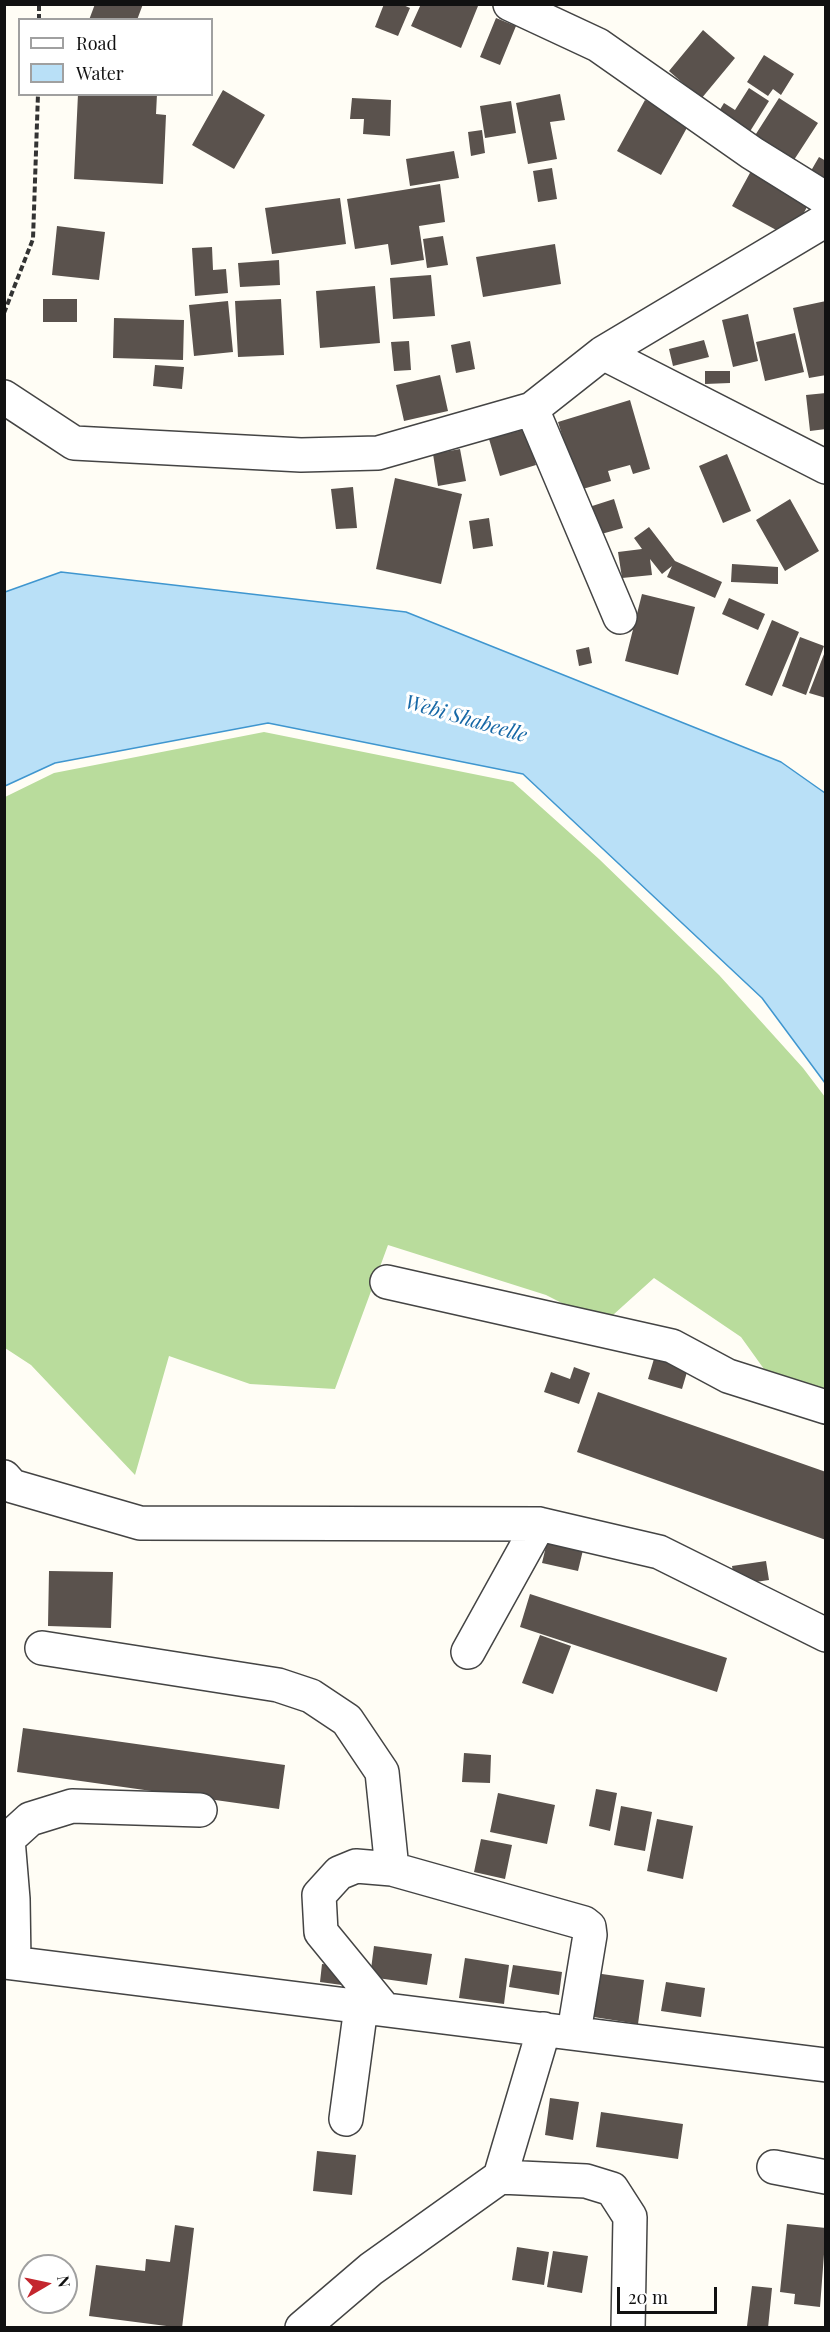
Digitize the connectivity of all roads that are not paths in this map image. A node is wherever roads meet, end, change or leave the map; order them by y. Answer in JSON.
{"nodes":[{"id":1,"x":510,"y":4,"type":"edge"},
{"id":2,"x":825,"y":199,"type":"edge"},
{"id":3,"x":825,"y":220,"type":"edge"},
{"id":4,"x":603,"y":353,"type":"junction"},
{"id":5,"x":4,"y":397,"type":"edge"},
{"id":6,"x":532,"y":409,"type":"junction"},
{"id":7,"x":825,"y":467,"type":"edge"},
{"id":8,"x":620,"y":617,"type":"dead end"},
{"id":9,"x":387,"y":1282,"type":"dead end"},
{"id":10,"x":825,"y":1407,"type":"edge"},
{"id":11,"x":4,"y":1477,"type":"edge"},
{"id":12,"x":539,"y":1524,"type":"junction"},
{"id":13,"x":825,"y":1635,"type":"edge"},
{"id":14,"x":42,"y":1648,"type":"dead end"},
{"id":15,"x":468,"y":1652,"type":"dead end"},
{"id":16,"x":200,"y":1810,"type":"dead end"},
{"id":17,"x":392,"y":1869,"type":"junction"},
{"id":18,"x":9,"y":1963,"type":"edge"},
{"id":19,"x":372,"y":2008,"type":"junction"},
{"id":20,"x":559,"y":2031,"type":"junction"},
{"id":21,"x":825,"y":2066,"type":"edge"},
{"id":22,"x":346,"y":2119,"type":"dead end"},
{"id":23,"x":774,"y":2167,"type":"dead end"},
{"id":24,"x":825,"y":2176,"type":"edge"},
{"id":25,"x":500,"y":2177,"type":"junction"},
{"id":26,"x":302,"y":2328,"type":"edge"},
{"id":27,"x":628,"y":2328,"type":"edge"}],
"edges":[{"from":1,"to":2,"type":"street"},
{"from":3,"to":4,"type":"street"},
{"from":4,"to":6,"type":"street"},
{"from":4,"to":7,"type":"street"},
{"from":5,"to":6,"type":"street"},
{"from":6,"to":8,"type":"street"},
{"from":9,"to":10,"type":"street"},
{"from":11,"to":12,"type":"street"},
{"from":12,"to":13,"type":"street"},
{"from":12,"to":15,"type":"street"},
{"from":14,"to":17,"type":"street"},
{"from":16,"to":18,"type":"street"},
{"from":17,"to":19,"type":"street"},
{"from":17,"to":20,"type":"street"},
{"from":18,"to":19,"type":"street"},
{"from":19,"to":20,"type":"street"},
{"from":19,"to":22,"type":"street"},
{"from":20,"to":21,"type":"street"},
{"from":20,"to":25,"type":"street"},
{"from":23,"to":24,"type":"street"},
{"from":25,"to":26,"type":"street"},
{"from":25,"to":27,"type":"street"}]}
